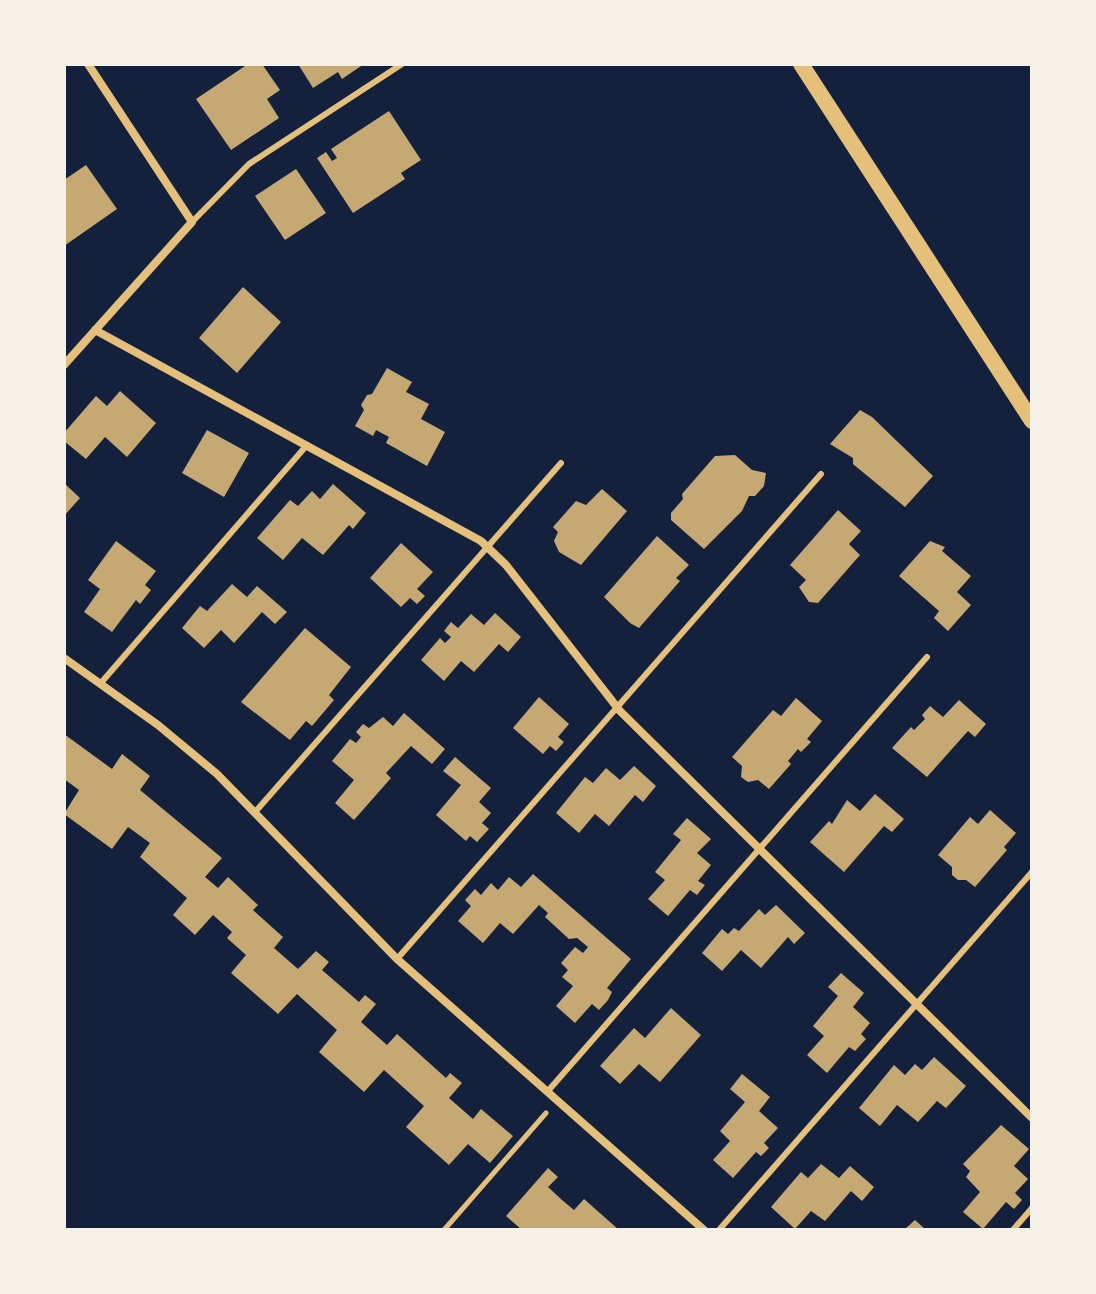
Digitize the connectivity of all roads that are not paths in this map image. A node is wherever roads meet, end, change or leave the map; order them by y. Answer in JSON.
{"nodes":[{"id":1,"x":88,"y":64,"type":"edge"},
{"id":2,"x":402,"y":64,"type":"edge"},
{"id":3,"x":801,"y":64,"type":"edge"},
{"id":4,"x":192,"y":222,"type":"junction"},
{"id":5,"x":95,"y":330,"type":"junction"},
{"id":6,"x":64,"y":365,"type":"edge"},
{"id":7,"x":1032,"y":421,"type":"edge"},
{"id":8,"x":307,"y":445,"type":"junction"},
{"id":9,"x":561,"y":463,"type":"dead end"},
{"id":10,"x":821,"y":474,"type":"dead end"},
{"id":11,"x":488,"y":546,"type":"junction"},
{"id":12,"x":927,"y":657,"type":"dead end"},
{"id":13,"x":64,"y":658,"type":"edge"},
{"id":14,"x":100,"y":684,"type":"junction"},
{"id":15,"x":617,"y":707,"type":"junction"},
{"id":16,"x":256,"y":811,"type":"junction"},
{"id":17,"x":760,"y":849,"type":"junction"},
{"id":18,"x":1032,"y":872,"type":"edge"},
{"id":19,"x":397,"y":959,"type":"junction"},
{"id":20,"x":917,"y":1004,"type":"junction"},
{"id":21,"x":548,"y":1091,"type":"junction"},
{"id":22,"x":1032,"y":1118,"type":"edge"},
{"id":23,"x":1032,"y":1208,"type":"edge"},
{"id":24,"x":704,"y":1230,"type":"edge"},
{"id":25,"x":719,"y":1230,"type":"edge"},
{"id":26,"x":1013,"y":1230,"type":"edge"}],
"edges":[{"from":1,"to":4,"type":"street"},
{"from":2,"to":4,"type":"lane"},
{"from":3,"to":7,"type":"main road"},
{"from":4,"to":5,"type":"street"},
{"from":5,"to":6,"type":"street"},
{"from":5,"to":8,"type":"street"},
{"from":8,"to":11,"type":"street"},
{"from":8,"to":14,"type":"lane"},
{"from":9,"to":11,"type":"lane"},
{"from":10,"to":15,"type":"lane"},
{"from":11,"to":15,"type":"street"},
{"from":11,"to":16,"type":"lane"},
{"from":12,"to":17,"type":"lane"},
{"from":13,"to":14,"type":"street"},
{"from":14,"to":16,"type":"street"},
{"from":15,"to":17,"type":"street"},
{"from":15,"to":19,"type":"lane"},
{"from":16,"to":19,"type":"street"},
{"from":17,"to":20,"type":"street"},
{"from":17,"to":21,"type":"lane"},
{"from":18,"to":20,"type":"lane"},
{"from":19,"to":21,"type":"street"},
{"from":20,"to":22,"type":"street"},
{"from":20,"to":25,"type":"lane"},
{"from":21,"to":24,"type":"street"},
{"from":23,"to":26,"type":"lane"}]}
